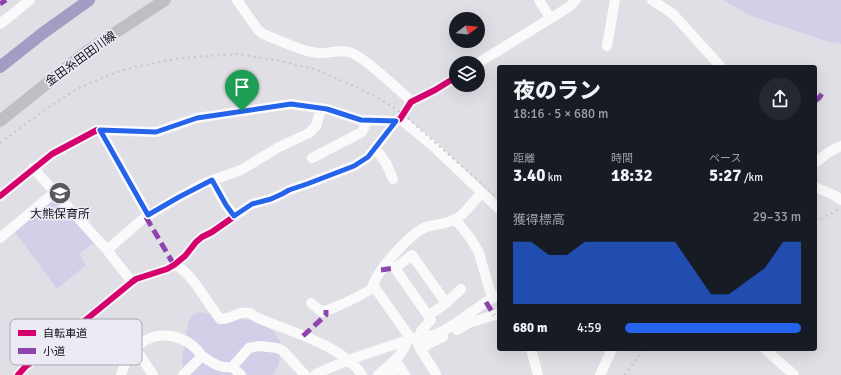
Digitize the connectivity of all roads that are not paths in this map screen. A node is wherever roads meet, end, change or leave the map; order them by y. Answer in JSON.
{"nodes":[{"id":1,"x":30,"y":0,"type":"edge"},
{"id":2,"x":165,"y":0,"type":"edge"},
{"id":3,"x":237,"y":0,"type":"edge"},
{"id":4,"x":539,"y":0,"type":"edge"},
{"id":5,"x":576,"y":0,"type":"edge"},
{"id":6,"x":615,"y":0,"type":"edge"},
{"id":7,"x":652,"y":0,"type":"edge"},
{"id":8,"x":550,"y":18,"type":"junction"},
{"id":9,"x":0,"y":24,"type":"edge"},
{"id":10,"x":607,"y":46,"type":"dead end"},
{"id":11,"x":485,"y":59,"type":"edge"},
{"id":12,"x":720,"y":65,"type":"edge"},
{"id":13,"x":449,"y":81,"type":"edge"},
{"id":14,"x":411,"y":102,"type":"junction"},
{"id":15,"x":321,"y":109,"type":"junction"},
{"id":16,"x":0,"y":120,"type":"edge"},
{"id":17,"x":398,"y":120,"type":"junction"},
{"id":18,"x":367,"y":121,"type":"junction"},
{"id":19,"x":100,"y":130,"type":"junction"},
{"id":20,"x":841,"y":146,"type":"edge"},
{"id":21,"x":375,"y":148,"type":"junction"},
{"id":22,"x":312,"y":158,"type":"dead end"},
{"id":23,"x":817,"y":161,"type":"edge"},
{"id":24,"x":33,"y":168,"type":"junction"},
{"id":25,"x":394,"y":178,"type":"dead end"},
{"id":26,"x":212,"y":180,"type":"junction"},
{"id":27,"x":817,"y":188,"type":"edge"},
{"id":28,"x":55,"y":192,"type":"junction"},
{"id":29,"x":482,"y":193,"type":"junction"},
{"id":30,"x":0,"y":196,"type":"edge"},
{"id":31,"x":841,"y":200,"type":"edge"},
{"id":32,"x":497,"y":207,"type":"edge"},
{"id":33,"x":148,"y":215,"type":"junction"},
{"id":34,"x":234,"y":216,"type":"junction"},
{"id":35,"x":455,"y":219,"type":"junction"},
{"id":36,"x":0,"y":238,"type":"edge"},
{"id":37,"x":107,"y":250,"type":"junction"},
{"id":38,"x":174,"y":264,"type":"junction"},
{"id":39,"x":132,"y":282,"type":"junction"},
{"id":40,"x":375,"y":287,"type":"junction"},
{"id":41,"x":461,"y":290,"type":"dead end"},
{"id":42,"x":496,"y":296,"type":"edge"},
{"id":43,"x":311,"y":303,"type":"dead end"},
{"id":44,"x":446,"y":303,"type":"junction"},
{"id":45,"x":497,"y":315,"type":"edge"},
{"id":46,"x":428,"y":316,"type":"junction"},
{"id":47,"x":87,"y":319,"type":"edge"},
{"id":48,"x":413,"y":339,"type":"junction"},
{"id":49,"x":142,"y":343,"type":"edge"},
{"id":50,"x":421,"y":350,"type":"junction"},
{"id":51,"x":532,"y":351,"type":"edge"},
{"id":52,"x":611,"y":351,"type":"edge"},
{"id":53,"x":767,"y":351,"type":"edge"},
{"id":54,"x":202,"y":356,"type":"junction"},
{"id":55,"x":142,"y":359,"type":"edge"},
{"id":56,"x":349,"y":360,"type":"junction"},
{"id":57,"x":27,"y":365,"type":"edge"},
{"id":58,"x":125,"y":365,"type":"edge"},
{"id":59,"x":232,"y":367,"type":"junction"},
{"id":60,"x":400,"y":367,"type":"edge"},
{"id":61,"x":436,"y":374,"type":"edge"},
{"id":62,"x":18,"y":375,"type":"edge"},
{"id":63,"x":122,"y":375,"type":"edge"},
{"id":64,"x":152,"y":375,"type":"edge"},
{"id":65,"x":183,"y":375,"type":"edge"},
{"id":66,"x":241,"y":375,"type":"edge"},
{"id":67,"x":305,"y":375,"type":"edge"},
{"id":68,"x":315,"y":375,"type":"edge"},
{"id":69,"x":362,"y":375,"type":"edge"},
{"id":70,"x":378,"y":375,"type":"edge"},
{"id":71,"x":388,"y":375,"type":"edge"},
{"id":72,"x":538,"y":375,"type":"edge"},
{"id":73,"x":600,"y":375,"type":"edge"},
{"id":74,"x":794,"y":375,"type":"edge"}],
"edges":[{"from":1,"to":9,"type":"street"},
{"from":2,"to":16,"type":"main road","name":"金田糸田田川線"},
{"from":3,"to":14,"type":"street"},
{"from":4,"to":8,"type":"street"},
{"from":5,"to":8,"type":"street"},
{"from":6,"to":10,"type":"street"},
{"from":7,"to":12,"type":"street"},
{"from":8,"to":11,"type":"street"},
{"from":13,"to":14,"type":"street"},
{"from":14,"to":17,"type":"street"},
{"from":15,"to":18,"type":"street"},
{"from":15,"to":19,"type":"street"},
{"from":15,"to":26,"type":"street"},
{"from":17,"to":18,"type":"street"},
{"from":17,"to":21,"type":"street"},
{"from":17,"to":29,"type":"street"},
{"from":18,"to":22,"type":"street"},
{"from":19,"to":24,"type":"street"},
{"from":19,"to":33,"type":"street"},
{"from":20,"to":23,"type":"street"},
{"from":21,"to":25,"type":"street"},
{"from":21,"to":34,"type":"street"},
{"from":24,"to":28,"type":"street"},
{"from":24,"to":30,"type":"street"},
{"from":26,"to":33,"type":"street"},
{"from":26,"to":34,"type":"street"},
{"from":27,"to":31,"type":"street"},
{"from":28,"to":36,"type":"street"},
{"from":28,"to":37,"type":"street"},
{"from":29,"to":32,"type":"street"},
{"from":29,"to":35,"type":"street"},
{"from":33,"to":37,"type":"street"},
{"from":34,"to":38,"type":"street"},
{"from":35,"to":40,"type":"street"},
{"from":35,"to":42,"type":"street"},
{"from":37,"to":39,"type":"street"},
{"from":38,"to":39,"type":"street"},
{"from":38,"to":56,"type":"street"},
{"from":39,"to":47,"type":"street"},
{"from":40,"to":43,"type":"street"},
{"from":40,"to":48,"type":"street"},
{"from":41,"to":44,"type":"street"},
{"from":42,"to":48,"type":"street"},
{"from":44,"to":46,"type":"street"},
{"from":44,"to":46,"type":"street"},
{"from":45,"to":50,"type":"street"},
{"from":46,"to":48,"type":"street"},
{"from":48,"to":50,"type":"street"},
{"from":48,"to":56,"type":"street"},
{"from":48,"to":60,"type":"street"},
{"from":49,"to":54,"type":"street"},
{"from":50,"to":61,"type":"street"},
{"from":51,"to":72,"type":"street"},
{"from":52,"to":73,"type":"street"},
{"from":53,"to":74,"type":"street"},
{"from":54,"to":59,"type":"street"},
{"from":54,"to":65,"type":"street"},
{"from":55,"to":64,"type":"street"},
{"from":56,"to":68,"type":"street"},
{"from":56,"to":69,"type":"street"},
{"from":57,"to":62,"type":"street"},
{"from":58,"to":63,"type":"street"},
{"from":59,"to":66,"type":"street"},
{"from":59,"to":67,"type":"street"},
{"from":60,"to":70,"type":"street"},
{"from":60,"to":71,"type":"street"}]}
